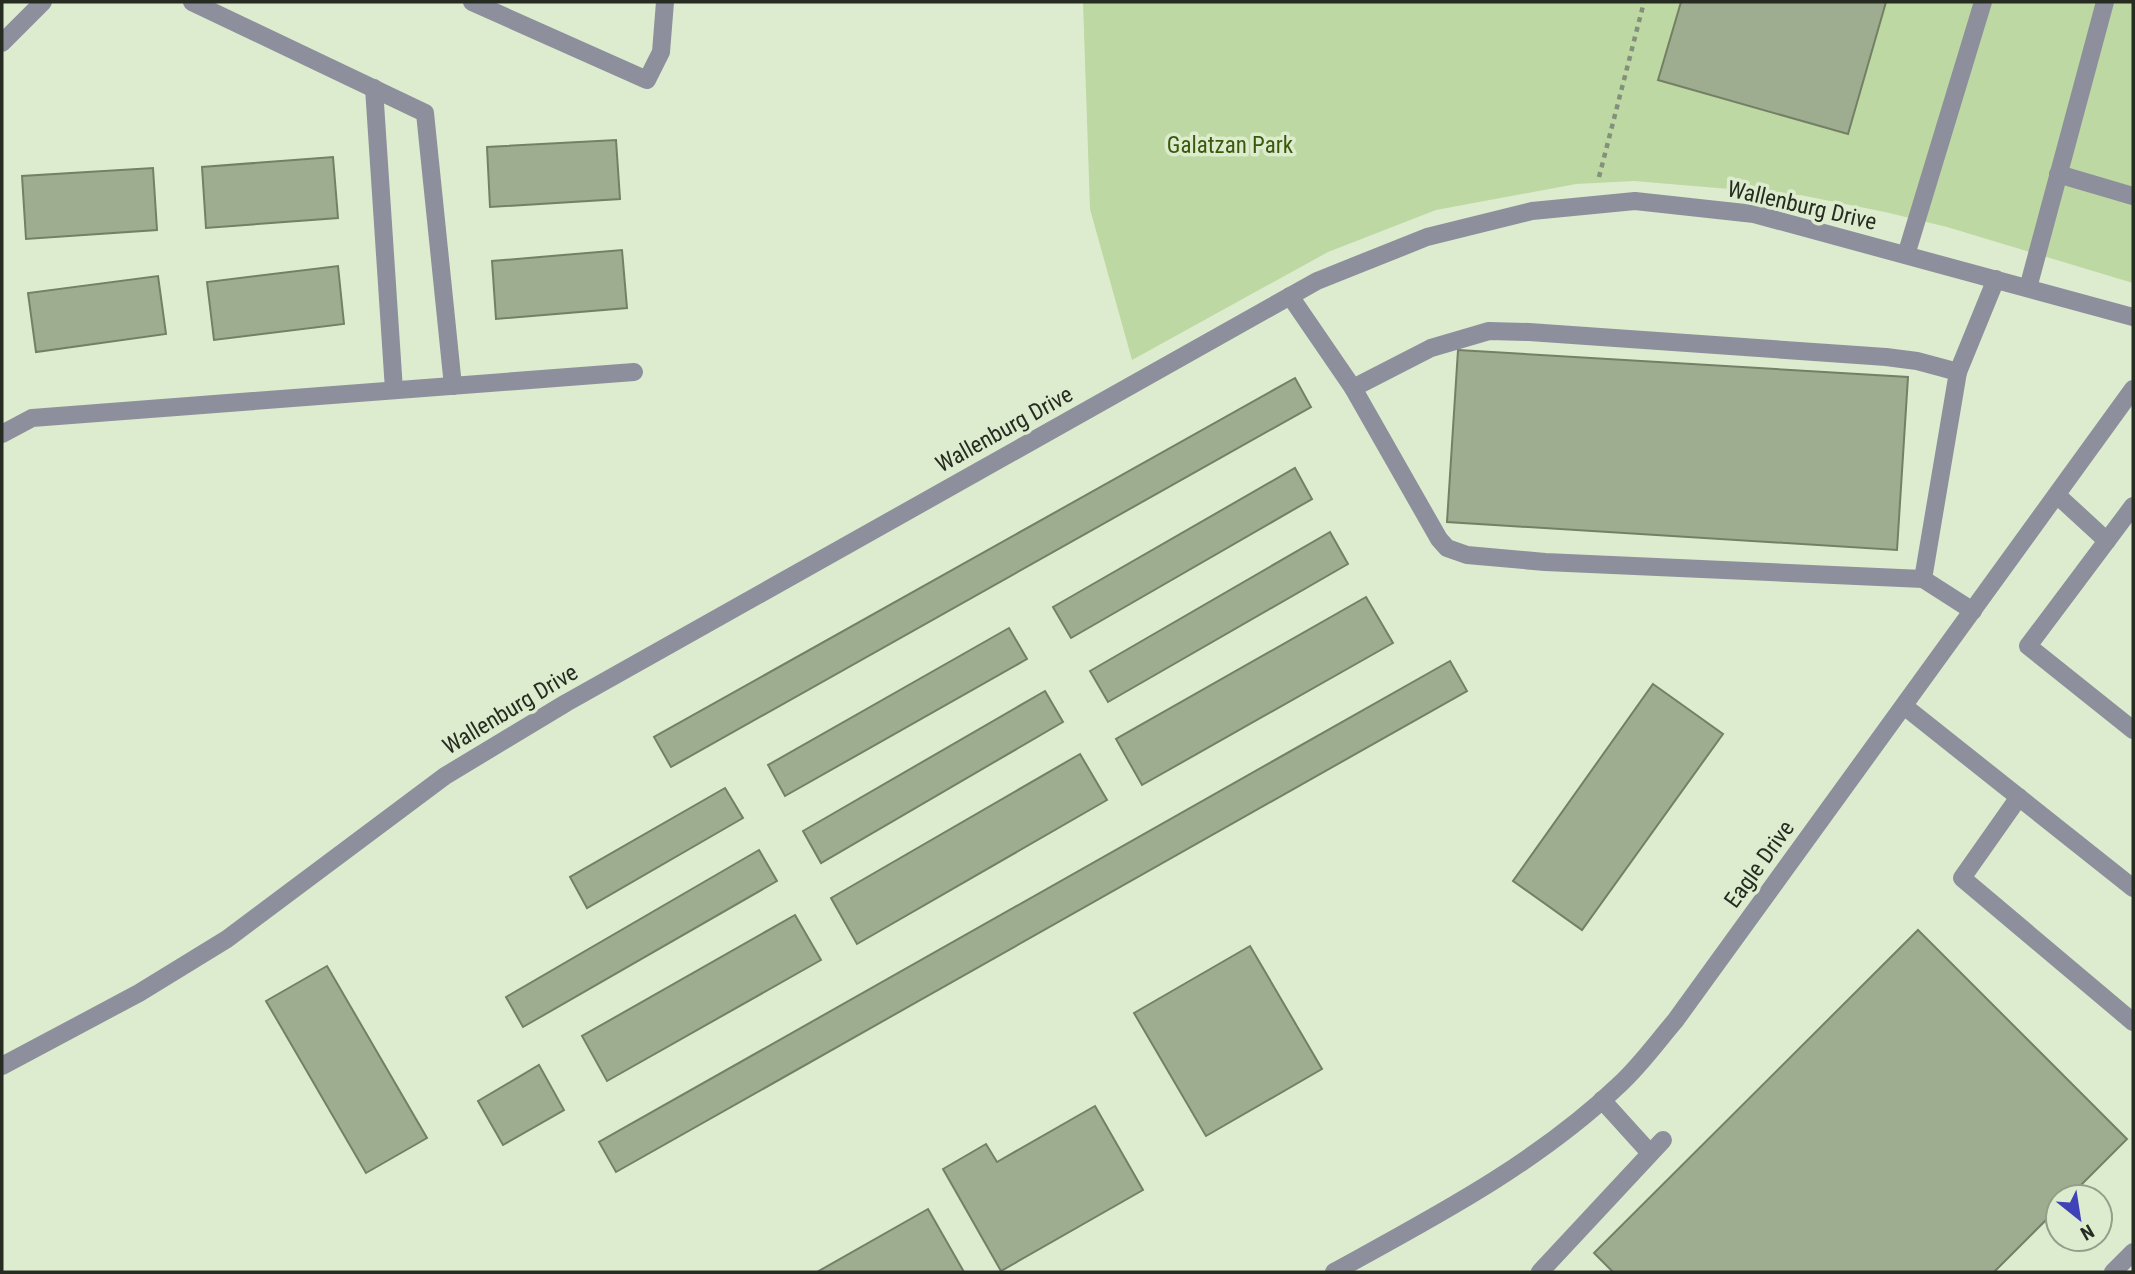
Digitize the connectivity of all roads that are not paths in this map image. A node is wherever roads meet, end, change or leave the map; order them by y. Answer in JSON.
{"nodes":[{"id":1,"x":43,"y":2,"type":"edge"},
{"id":2,"x":192,"y":2,"type":"edge"},
{"id":3,"x":472,"y":2,"type":"edge"},
{"id":4,"x":665,"y":2,"type":"edge"},
{"id":5,"x":1983,"y":2,"type":"edge"},
{"id":6,"x":2105,"y":2,"type":"edge"},
{"id":7,"x":2,"y":43,"type":"edge"},
{"id":8,"x":374,"y":88,"type":"junction"},
{"id":9,"x":2059,"y":174,"type":"junction"},
{"id":10,"x":2133,"y":196,"type":"edge"},
{"id":11,"x":1906,"y":255,"type":"junction"},
{"id":12,"x":1996,"y":279,"type":"junction"},
{"id":13,"x":2028,"y":288,"type":"junction"},
{"id":14,"x":1290,"y":296,"type":"junction"},
{"id":15,"x":2133,"y":317,"type":"edge"},
{"id":16,"x":634,"y":372,"type":"dead end"},
{"id":17,"x":1958,"y":372,"type":"junction"},
{"id":18,"x":453,"y":386,"type":"junction"},
{"id":19,"x":1353,"y":387,"type":"junction"},
{"id":20,"x":2133,"y":389,"type":"edge"},
{"id":21,"x":394,"y":390,"type":"junction"},
{"id":22,"x":2,"y":434,"type":"edge"},
{"id":23,"x":2057,"y":495,"type":"junction"},
{"id":24,"x":2133,"y":506,"type":"edge"},
{"id":25,"x":2107,"y":541,"type":"junction"},
{"id":26,"x":1923,"y":579,"type":"junction"},
{"id":27,"x":1973,"y":611,"type":"junction"},
{"id":28,"x":1904,"y":706,"type":"junction"},
{"id":29,"x":2133,"y":730,"type":"edge"},
{"id":30,"x":2019,"y":797,"type":"junction"},
{"id":31,"x":2133,"y":888,"type":"edge"},
{"id":32,"x":2133,"y":1023,"type":"edge"},
{"id":33,"x":2,"y":1066,"type":"edge"},
{"id":34,"x":1602,"y":1100,"type":"junction"},
{"id":35,"x":1663,"y":1140,"type":"dead end"},
{"id":36,"x":1650,"y":1153,"type":"junction"},
{"id":37,"x":2133,"y":1252,"type":"edge"},
{"id":38,"x":1334,"y":1272,"type":"edge"},
{"id":39,"x":1540,"y":1272,"type":"edge"},
{"id":40,"x":2113,"y":1272,"type":"edge"}],
"edges":[{"from":1,"to":7,"type":"street"},
{"from":2,"to":8,"type":"street"},
{"from":3,"to":4,"type":"street"},
{"from":5,"to":11,"type":"street"},
{"from":6,"to":9,"type":"street"},
{"from":8,"to":18,"type":"street"},
{"from":8,"to":21,"type":"street"},
{"from":9,"to":10,"type":"street"},
{"from":9,"to":13,"type":"street"},
{"from":11,"to":12,"type":"street","name":"Wallenburg Drive"},
{"from":11,"to":14,"type":"street","name":"Wallenburg Drive"},
{"from":12,"to":13,"type":"street","name":"Wallenburg Drive"},
{"from":12,"to":17,"type":"street"},
{"from":13,"to":15,"type":"street","name":"Wallenburg Drive"},
{"from":14,"to":19,"type":"street"},
{"from":14,"to":33,"type":"street","name":"Wallenburg Drive"},
{"from":16,"to":18,"type":"street"},
{"from":17,"to":19,"type":"street"},
{"from":17,"to":26,"type":"street"},
{"from":18,"to":21,"type":"street"},
{"from":19,"to":26,"type":"street"},
{"from":20,"to":23,"type":"street","name":"Eagle Drive"},
{"from":21,"to":22,"type":"street"},
{"from":23,"to":25,"type":"street"},
{"from":23,"to":27,"type":"street","name":"Eagle Drive"},
{"from":24,"to":25,"type":"street"},
{"from":25,"to":29,"type":"street"},
{"from":26,"to":27,"type":"street"},
{"from":27,"to":28,"type":"street","name":"Eagle Drive"},
{"from":28,"to":30,"type":"street"},
{"from":28,"to":34,"type":"street","name":"Eagle Drive"},
{"from":30,"to":31,"type":"street"},
{"from":30,"to":32,"type":"street"},
{"from":34,"to":36,"type":"street"},
{"from":34,"to":38,"type":"street","name":"Eagle Drive"},
{"from":35,"to":36,"type":"street"},
{"from":36,"to":39,"type":"street"},
{"from":37,"to":40,"type":"street"}]}
